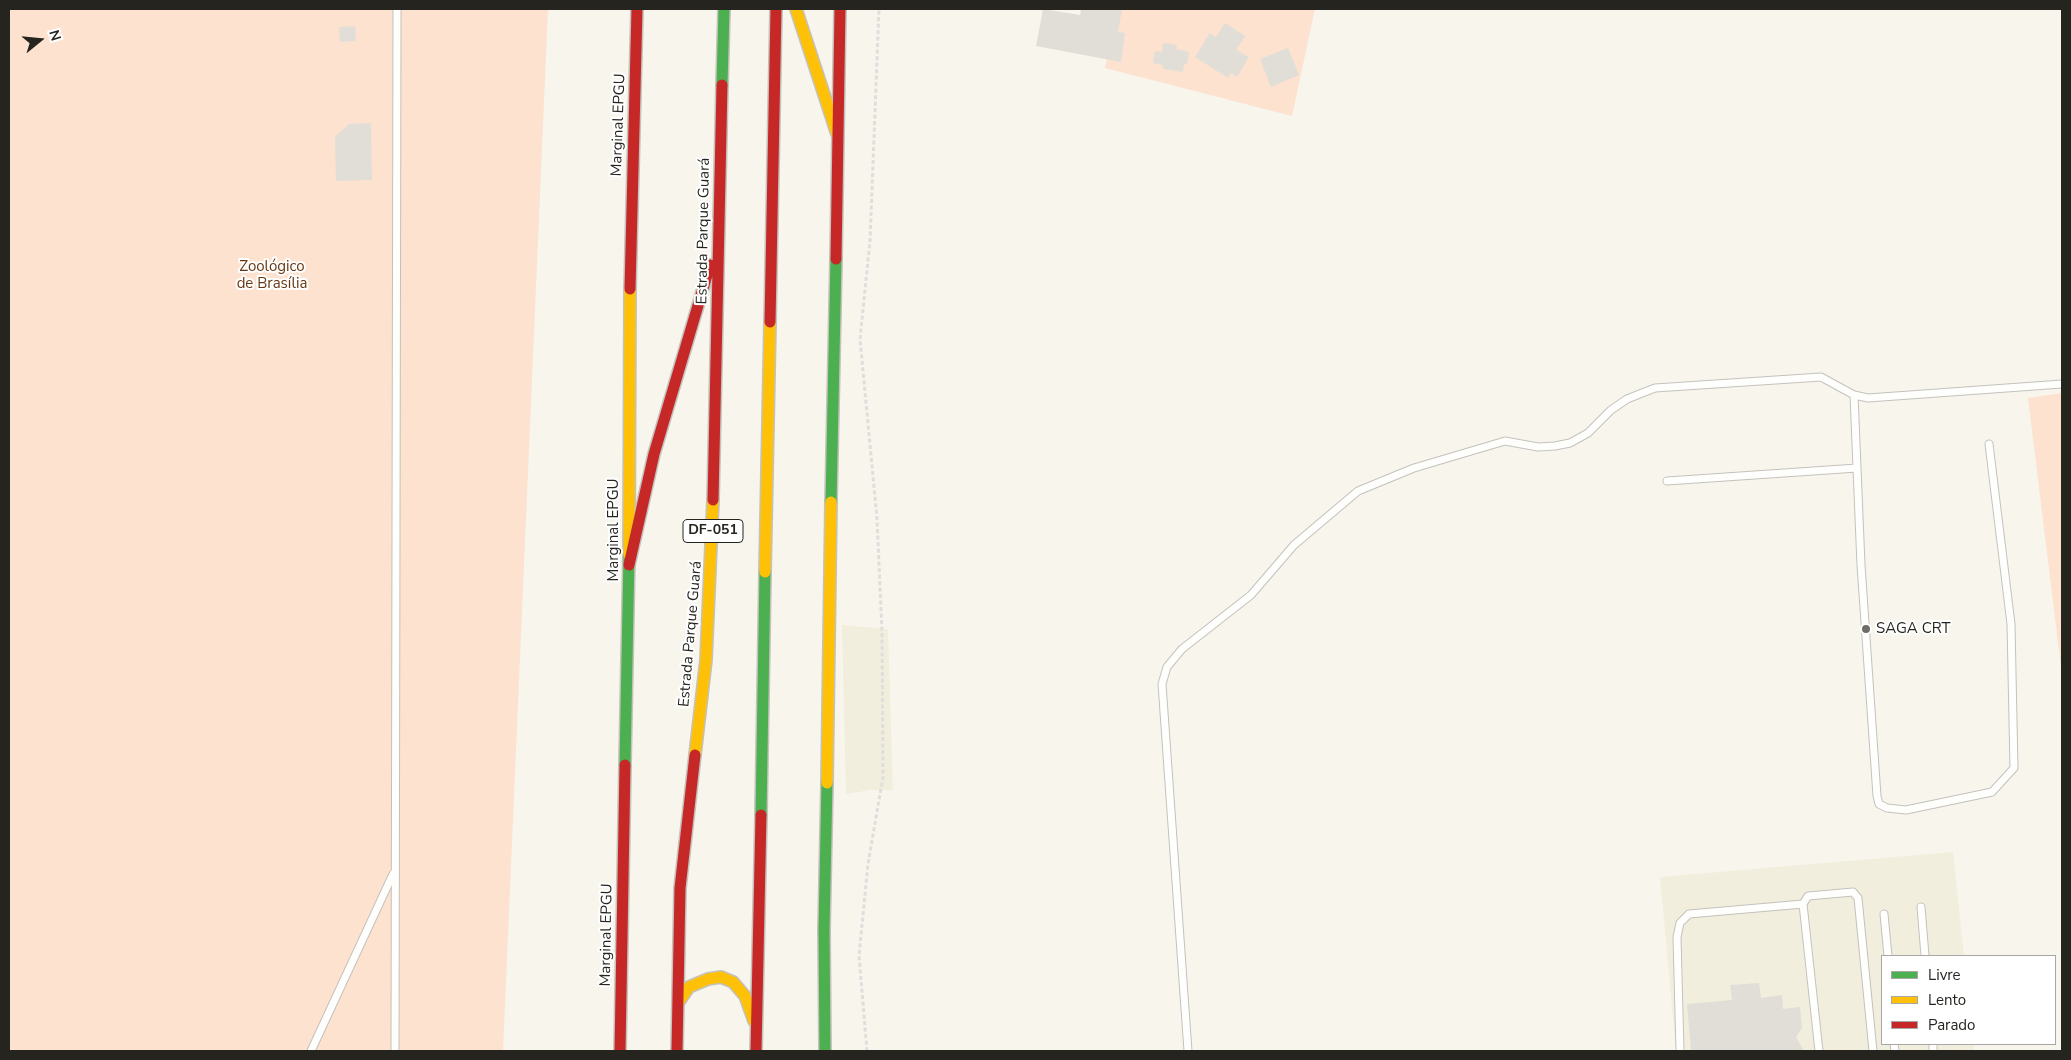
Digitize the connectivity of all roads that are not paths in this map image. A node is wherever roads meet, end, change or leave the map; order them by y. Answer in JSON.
{"nodes":[{"id":1,"x":396,"y":9,"type":"edge"},
{"id":2,"x":638,"y":9,"type":"edge"},
{"id":3,"x":724,"y":9,"type":"edge"},
{"id":4,"x":776,"y":9,"type":"edge"},
{"id":5,"x":796,"y":9,"type":"edge"},
{"id":6,"x":840,"y":9,"type":"edge"},
{"id":7,"x":837,"y":134,"type":"junction"},
{"id":8,"x":719,"y":238,"type":"junction"},
{"id":9,"x":2062,"y":384,"type":"edge"},
{"id":10,"x":1854,"y":396,"type":"junction"},
{"id":11,"x":1989,"y":444,"type":"dead end"},
{"id":12,"x":1857,"y":468,"type":"junction"},
{"id":13,"x":1667,"y":481,"type":"dead end"},
{"id":14,"x":629,"y":565,"type":"junction"},
{"id":15,"x":394,"y":871,"type":"junction"},
{"id":16,"x":1803,"y":904,"type":"junction"},
{"id":17,"x":1921,"y":907,"type":"dead end"},
{"id":18,"x":1884,"y":914,"type":"dead end"},
{"id":19,"x":1888,"y":955,"type":"edge"},
{"id":20,"x":1925,"y":955,"type":"edge"},
{"id":21,"x":678,"y":1003,"type":"junction"},
{"id":22,"x":756,"y":1026,"type":"junction"},
{"id":23,"x":311,"y":1051,"type":"edge"},
{"id":24,"x":395,"y":1051,"type":"edge"},
{"id":25,"x":620,"y":1051,"type":"edge"},
{"id":26,"x":677,"y":1051,"type":"edge"},
{"id":27,"x":756,"y":1051,"type":"edge"},
{"id":28,"x":825,"y":1051,"type":"edge"},
{"id":29,"x":1188,"y":1051,"type":"edge"},
{"id":30,"x":1680,"y":1051,"type":"edge"},
{"id":31,"x":1819,"y":1051,"type":"edge"},
{"id":32,"x":1873,"y":1051,"type":"edge"}],
"edges":[{"from":1,"to":15,"type":"lane"},
{"from":2,"to":14,"type":"main road","name":"Marginal EPGU"},
{"from":3,"to":8,"type":"main road","name":"Estrada Parque Guará","number":"DF-051"},
{"from":4,"to":22,"type":"main road","number":"DF-051"},
{"from":5,"to":7,"type":"main road"},
{"from":6,"to":7,"type":"main road"},
{"from":7,"to":28,"type":"main road"},
{"from":8,"to":14,"type":"main road"},
{"from":8,"to":21,"type":"main road","name":"Estrada Parque Guará","number":"DF-051"},
{"from":9,"to":10,"type":"lane"},
{"from":10,"to":12,"type":"lane"},
{"from":10,"to":29,"type":"lane"},
{"from":11,"to":12,"type":"lane"},
{"from":12,"to":13,"type":"lane"},
{"from":14,"to":25,"type":"main road","name":"Marginal EPGU"},
{"from":15,"to":23,"type":"lane"},
{"from":15,"to":24,"type":"lane"},
{"from":16,"to":30,"type":"lane"},
{"from":16,"to":31,"type":"lane"},
{"from":16,"to":32,"type":"lane"},
{"from":17,"to":20,"type":"lane"},
{"from":18,"to":19,"type":"lane"},
{"from":21,"to":22,"type":"main road"},
{"from":21,"to":26,"type":"main road","name":"Estrada Parque Guará","number":"DF-051"},
{"from":22,"to":27,"type":"main road","number":"DF-051"}]}
